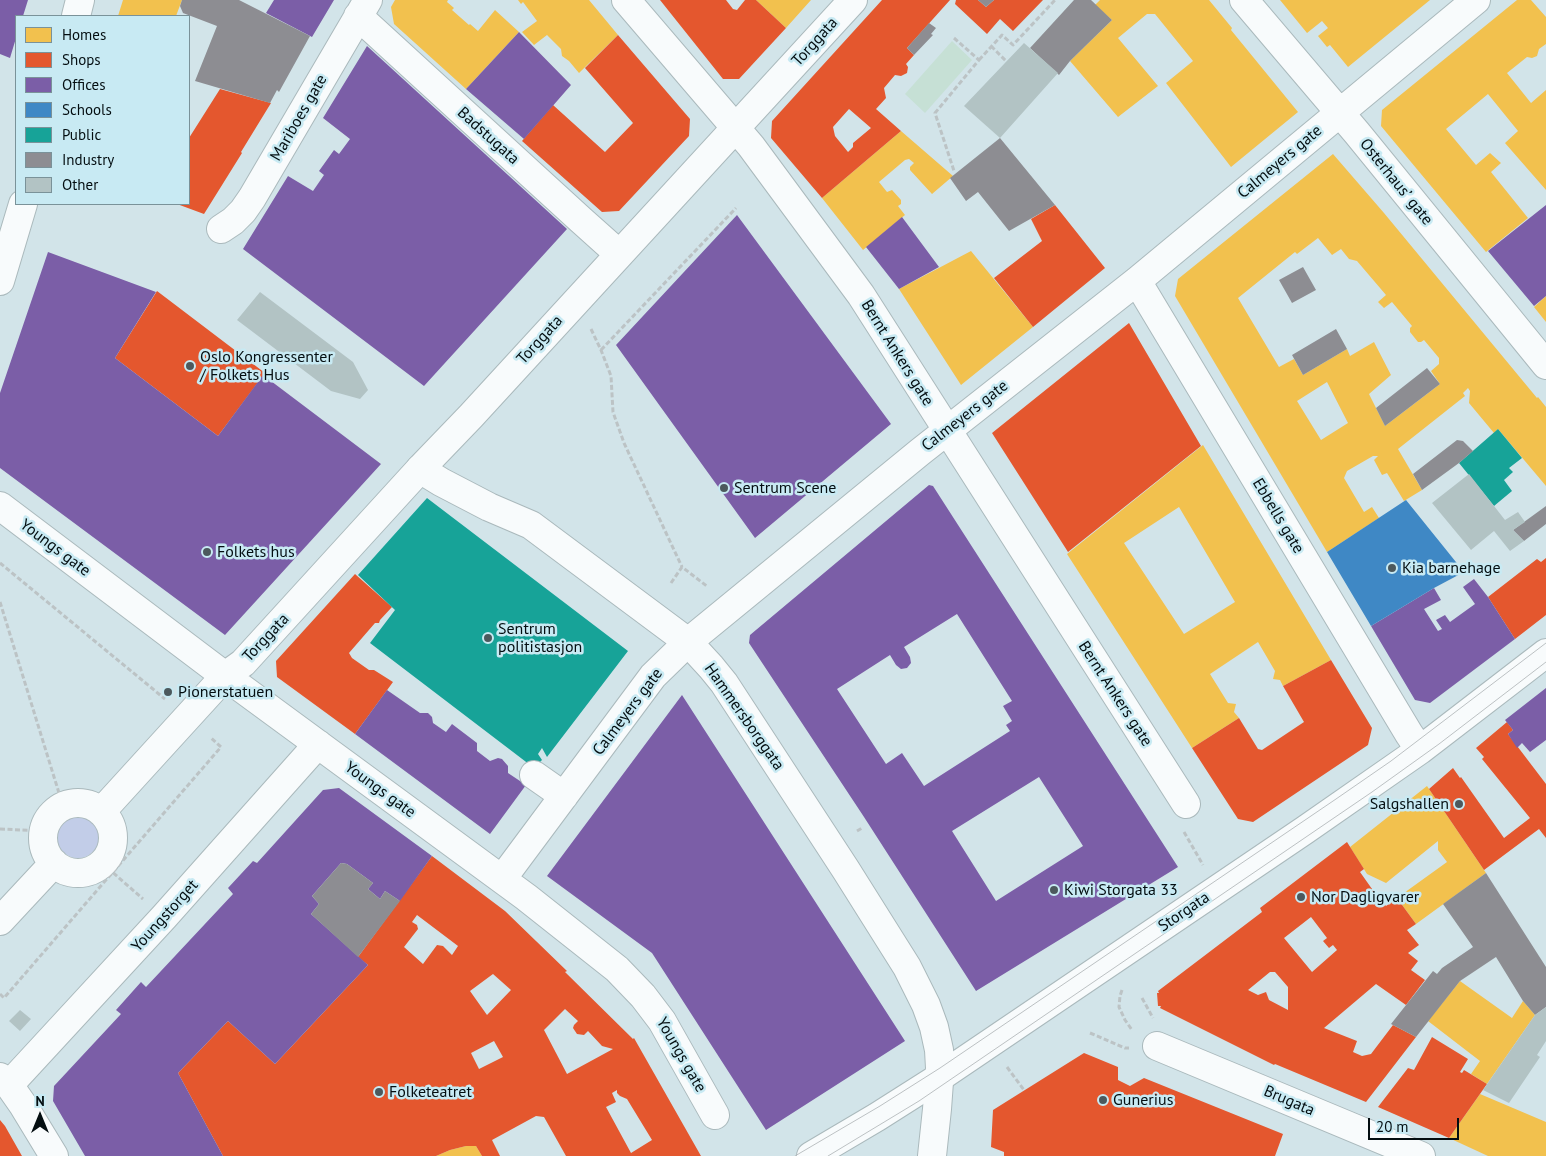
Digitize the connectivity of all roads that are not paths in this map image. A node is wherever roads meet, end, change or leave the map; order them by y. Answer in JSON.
{"nodes":[{"id":1,"x":80,"y":0,"type":"edge"},
{"id":2,"x":626,"y":0,"type":"edge"},
{"id":3,"x":853,"y":0,"type":"edge"},
{"id":4,"x":1244,"y":0,"type":"edge"},
{"id":5,"x":1476,"y":0,"type":"edge"},
{"id":6,"x":363,"y":8,"type":"edge"},
{"id":7,"x":76,"y":15,"type":"edge"},
{"id":8,"x":1339,"y":113,"type":"junction"},
{"id":9,"x":735,"y":127,"type":"junction"},
{"id":10,"x":23,"y":205,"type":"edge"},
{"id":11,"x":221,"y":229,"type":"dead end"},
{"id":12,"x":619,"y":254,"type":"junction"},
{"id":13,"x":0,"y":281,"type":"edge"},
{"id":14,"x":1137,"y":282,"type":"junction"},
{"id":15,"x":1546,"y":365,"type":"edge"},
{"id":16,"x":947,"y":431,"type":"junction"},
{"id":17,"x":420,"y":469,"type":"junction"},
{"id":18,"x":0,"y":506,"type":"edge"},
{"id":19,"x":688,"y":642,"type":"junction"},
{"id":20,"x":1546,"y":653,"type":"edge"},
{"id":21,"x":225,"y":676,"type":"junction"},
{"id":22,"x":318,"y":744,"type":"junction"},
{"id":23,"x":1420,"y":750,"type":"junction"},
{"id":24,"x":534,"y":775,"type":"dead end"},
{"id":25,"x":564,"y":796,"type":"junction"},
{"id":26,"x":1186,"y":804,"type":"dead end"},
{"id":27,"x":104,"y":808,"type":"junction"},
{"id":28,"x":51,"y":865,"type":"junction"},
{"id":29,"x":502,"y":879,"type":"junction"},
{"id":30,"x":0,"y":921,"type":"edge"},
{"id":31,"x":1157,"y":1046,"type":"road end"},
{"id":32,"x":940,"y":1077,"type":"junction"},
{"id":33,"x":4,"y":1081,"type":"edge"},
{"id":34,"x":716,"y":1115,"type":"dead end"},
{"id":35,"x":54,"y":1156,"type":"edge"},
{"id":36,"x":811,"y":1156,"type":"edge"},
{"id":37,"x":932,"y":1156,"type":"edge"},
{"id":38,"x":1421,"y":1156,"type":"edge"}],
"edges":[{"from":1,"to":7,"type":"main road"},
{"from":2,"to":9,"type":"main road","name":"Bernt Ankers gate"},
{"from":3,"to":9,"type":"main road","name":"Torggata"},
{"from":4,"to":8,"type":"main road","name":"Osterhaus’ gate"},
{"from":5,"to":8,"type":"main road","name":"Calmeyers gate"},
{"from":6,"to":11,"type":"main road","name":"Mariboes gate"},
{"from":6,"to":12,"type":"main road","name":"Badstugata"},
{"from":8,"to":14,"type":"main road","name":"Calmeyers gate"},
{"from":8,"to":15,"type":"main road","name":"Osterhaus’ gate"},
{"from":9,"to":12,"type":"main road","name":"Torggata"},
{"from":9,"to":16,"type":"main road","name":"Bernt Ankers gate"},
{"from":10,"to":13,"type":"main road"},
{"from":12,"to":17,"type":"main road","name":"Torggata"},
{"from":14,"to":16,"type":"main road","name":"Calmeyers gate"},
{"from":14,"to":23,"type":"main road","name":"Ebbells gate"},
{"from":16,"to":19,"type":"main road","name":"Calmeyers gate"},
{"from":16,"to":26,"type":"main road","name":"Bernt Ankers gate"},
{"from":17,"to":19,"type":"main road","name":"Hammersborggata"},
{"from":17,"to":21,"type":"main road","name":"Torggata"},
{"from":18,"to":21,"type":"main road","name":"Youngs gate"},
{"from":19,"to":25,"type":"main road","name":"Calmeyers gate"},
{"from":19,"to":32,"type":"main road","name":"Hammersborggata"},
{"from":20,"to":23,"type":"main road","name":"Storgata"},
{"from":21,"to":22,"type":"main road","name":"Youngs gate"},
{"from":21,"to":27,"type":"main road"},
{"from":22,"to":29,"type":"main road","name":"Youngs gate"},
{"from":22,"to":33,"type":"main road","name":"Youngstorget"},
{"from":23,"to":32,"type":"main road","name":"Storgata"},
{"from":24,"to":25,"type":"main road"},
{"from":25,"to":29,"type":"main road","name":"Calmeyers gate"},
{"from":27,"to":28,"type":"main road"},
{"from":27,"to":28,"type":"main road"},
{"from":28,"to":30,"type":"main road"},
{"from":29,"to":34,"type":"main road","name":"Youngs gate"},
{"from":31,"to":38,"type":"main road","name":"Brugata"},
{"from":32,"to":36,"type":"main road","name":"Storgata"},
{"from":32,"to":37,"type":"main road","name":"Hammersborggata"},
{"from":33,"to":35,"type":"main road"}]}
